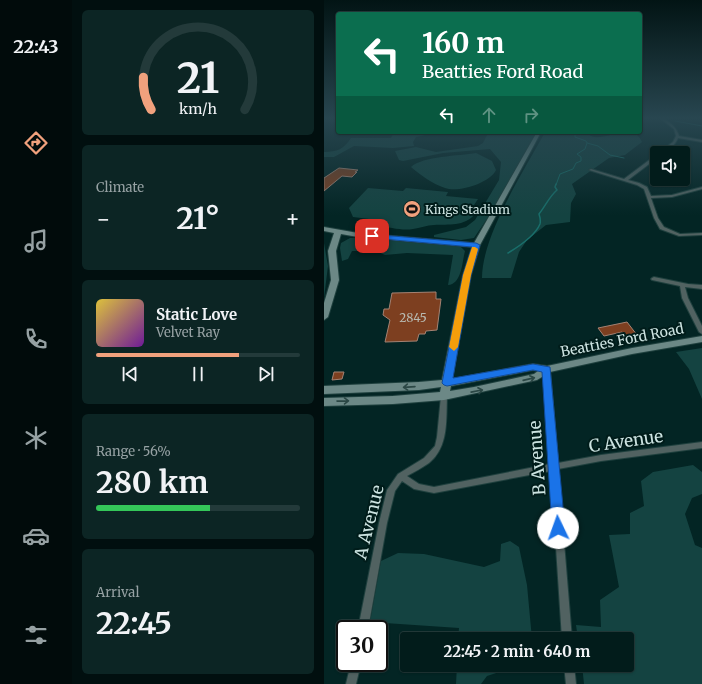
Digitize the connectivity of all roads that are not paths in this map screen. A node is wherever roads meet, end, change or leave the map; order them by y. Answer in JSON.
{"nodes":[{"id":1,"x":528,"y":151,"type":"edge"},
{"id":2,"x":650,"y":161,"type":"edge"},
{"id":3,"x":591,"y":170,"type":"dead end"},
{"id":4,"x":625,"y":180,"type":"junction"},
{"id":5,"x":702,"y":188,"type":"edge"},
{"id":6,"x":650,"y":197,"type":"junction"},
{"id":7,"x":324,"y":229,"type":"edge"},
{"id":8,"x":338,"y":232,"type":"junction"},
{"id":9,"x":702,"y":234,"type":"edge"},
{"id":10,"x":476,"y":245,"type":"junction"},
{"id":11,"x":654,"y":279,"type":"dead end"},
{"id":12,"x":682,"y":285,"type":"junction"},
{"id":13,"x":702,"y":287,"type":"edge"},
{"id":14,"x":324,"y":317,"type":"edge"},
{"id":15,"x":702,"y":332,"type":"edge"},
{"id":16,"x":702,"y":339,"type":"edge"},
{"id":17,"x":547,"y":369,"type":"junction"},
{"id":18,"x":447,"y":383,"type":"junction"},
{"id":19,"x":324,"y":390,"type":"edge"},
{"id":20,"x":444,"y":396,"type":"junction"},
{"id":21,"x":324,"y":402,"type":"edge"},
{"id":22,"x":702,"y":445,"type":"edge"},
{"id":23,"x":554,"y":468,"type":"junction"},
{"id":24,"x":400,"y":476,"type":"junction"},
{"id":25,"x":365,"y":620,"type":"edge"},
{"id":26,"x":566,"y":632,"type":"edge"},
{"id":27,"x":354,"y":672,"type":"edge"},
{"id":28,"x":570,"y":672,"type":"edge"},
{"id":29,"x":352,"y":684,"type":"edge"},
{"id":30,"x":571,"y":684,"type":"edge"}],
"edges":[{"from":1,"to":10,"type":"street"},
{"from":2,"to":4,"type":"street"},
{"from":3,"to":4,"type":"street"},
{"from":4,"to":6,"type":"street"},
{"from":5,"to":6,"type":"street"},
{"from":6,"to":9,"type":"street"},
{"from":7,"to":8,"type":"street"},
{"from":8,"to":10,"type":"street"},
{"from":8,"to":14,"type":"street"},
{"from":10,"to":18,"type":"street"},
{"from":11,"to":12,"type":"street"},
{"from":12,"to":13,"type":"street"},
{"from":12,"to":15,"type":"street"},
{"from":16,"to":17,"type":"street","name":"Beatties Ford Road"},
{"from":17,"to":18,"type":"street","name":"Beatties Ford Road"},
{"from":20,"to":17,"type":"street","name":"Beatties Ford Road","one_way":true},
{"from":17,"to":23,"type":"street","name":"B Avenue"},
{"from":18,"to":19,"type":"street","name":"Beatties Ford Road","one_way":true},
{"from":18,"to":20,"type":"street"},
{"from":21,"to":20,"type":"street","name":"Beatties Ford Road","one_way":true},
{"from":20,"to":24,"type":"street","name":"A Avenue"},
{"from":22,"to":23,"type":"street","name":"C Avenue"},
{"from":23,"to":24,"type":"street","name":"C Avenue"},
{"from":23,"to":26,"type":"street","name":"B Avenue"},
{"from":24,"to":25,"type":"street","name":"A Avenue"},
{"from":27,"to":29,"type":"street"},
{"from":28,"to":30,"type":"street"}]}
